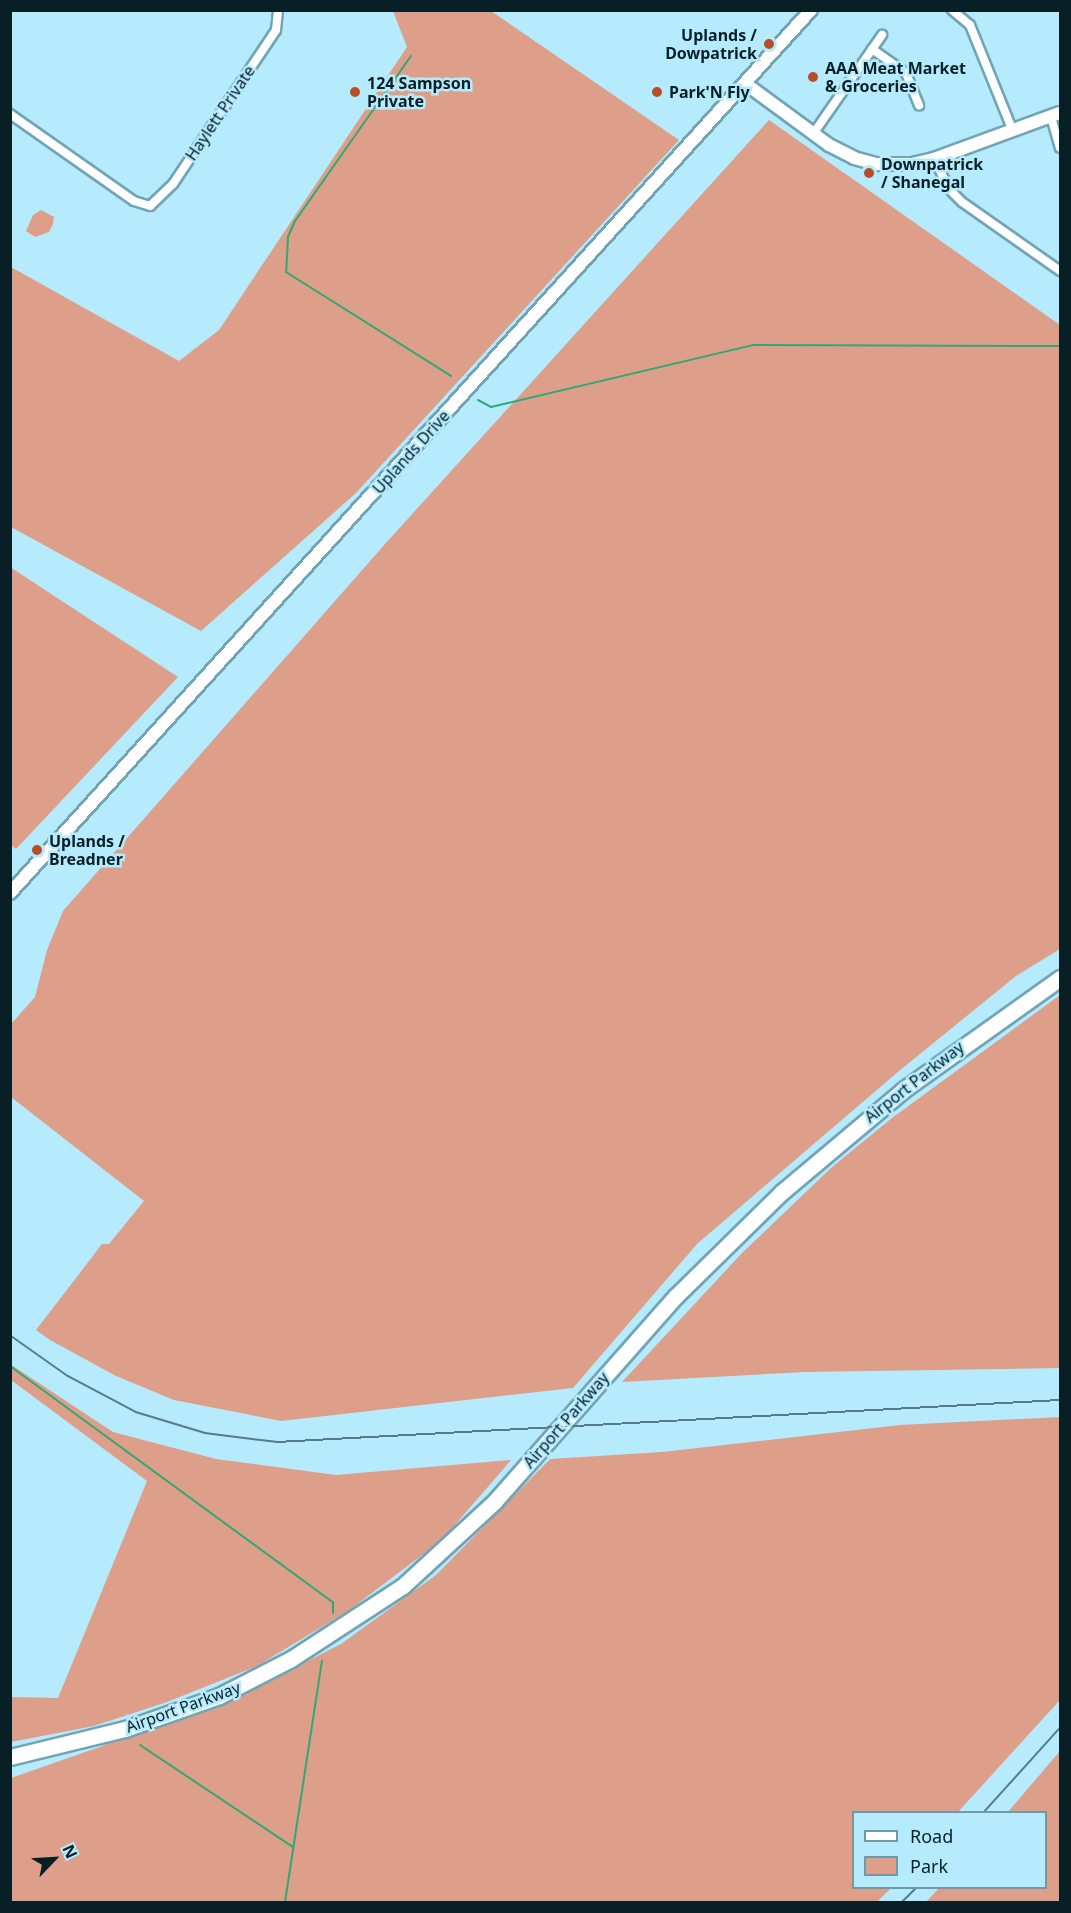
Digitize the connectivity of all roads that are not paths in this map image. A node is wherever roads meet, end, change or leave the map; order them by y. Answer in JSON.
{"nodes":[{"id":1,"x":812,"y":10,"type":"edge"},
{"id":2,"x":952,"y":10,"type":"edge"},
{"id":3,"x":278,"y":11,"type":"edge"},
{"id":4,"x":882,"y":35,"type":"dead end"},
{"id":5,"x":872,"y":49,"type":"junction"},
{"id":6,"x":746,"y":84,"type":"junction"},
{"id":7,"x":919,"y":105,"type":"dead end"},
{"id":8,"x":10,"y":114,"type":"edge"},
{"id":9,"x":1056,"y":115,"type":"edge"},
{"id":10,"x":1012,"y":129,"type":"junction"},
{"id":11,"x":813,"y":134,"type":"junction"},
{"id":12,"x":1060,"y":148,"type":"edge"},
{"id":13,"x":934,"y":159,"type":"junction"},
{"id":14,"x":1060,"y":271,"type":"edge"},
{"id":15,"x":11,"y":893,"type":"edge"},
{"id":16,"x":1060,"y":978,"type":"edge"},
{"id":17,"x":10,"y":1756,"type":"edge"}],
"edges":[{"from":1,"to":6,"type":"main road","name":"Uplands Drive"},
{"from":2,"to":10,"type":"street"},
{"from":3,"to":8,"type":"street","name":"Haylett Private"},
{"from":4,"to":5,"type":"street"},
{"from":5,"to":7,"type":"street"},
{"from":5,"to":11,"type":"street"},
{"from":6,"to":11,"type":"main road"},
{"from":6,"to":15,"type":"main road","name":"Uplands Drive"},
{"from":9,"to":10,"type":"main road"},
{"from":9,"to":12,"type":"street"},
{"from":10,"to":13,"type":"main road"},
{"from":11,"to":13,"type":"main road"},
{"from":13,"to":14,"type":"street"},
{"from":16,"to":17,"type":"highway","name":"Airport Parkway"}]}
